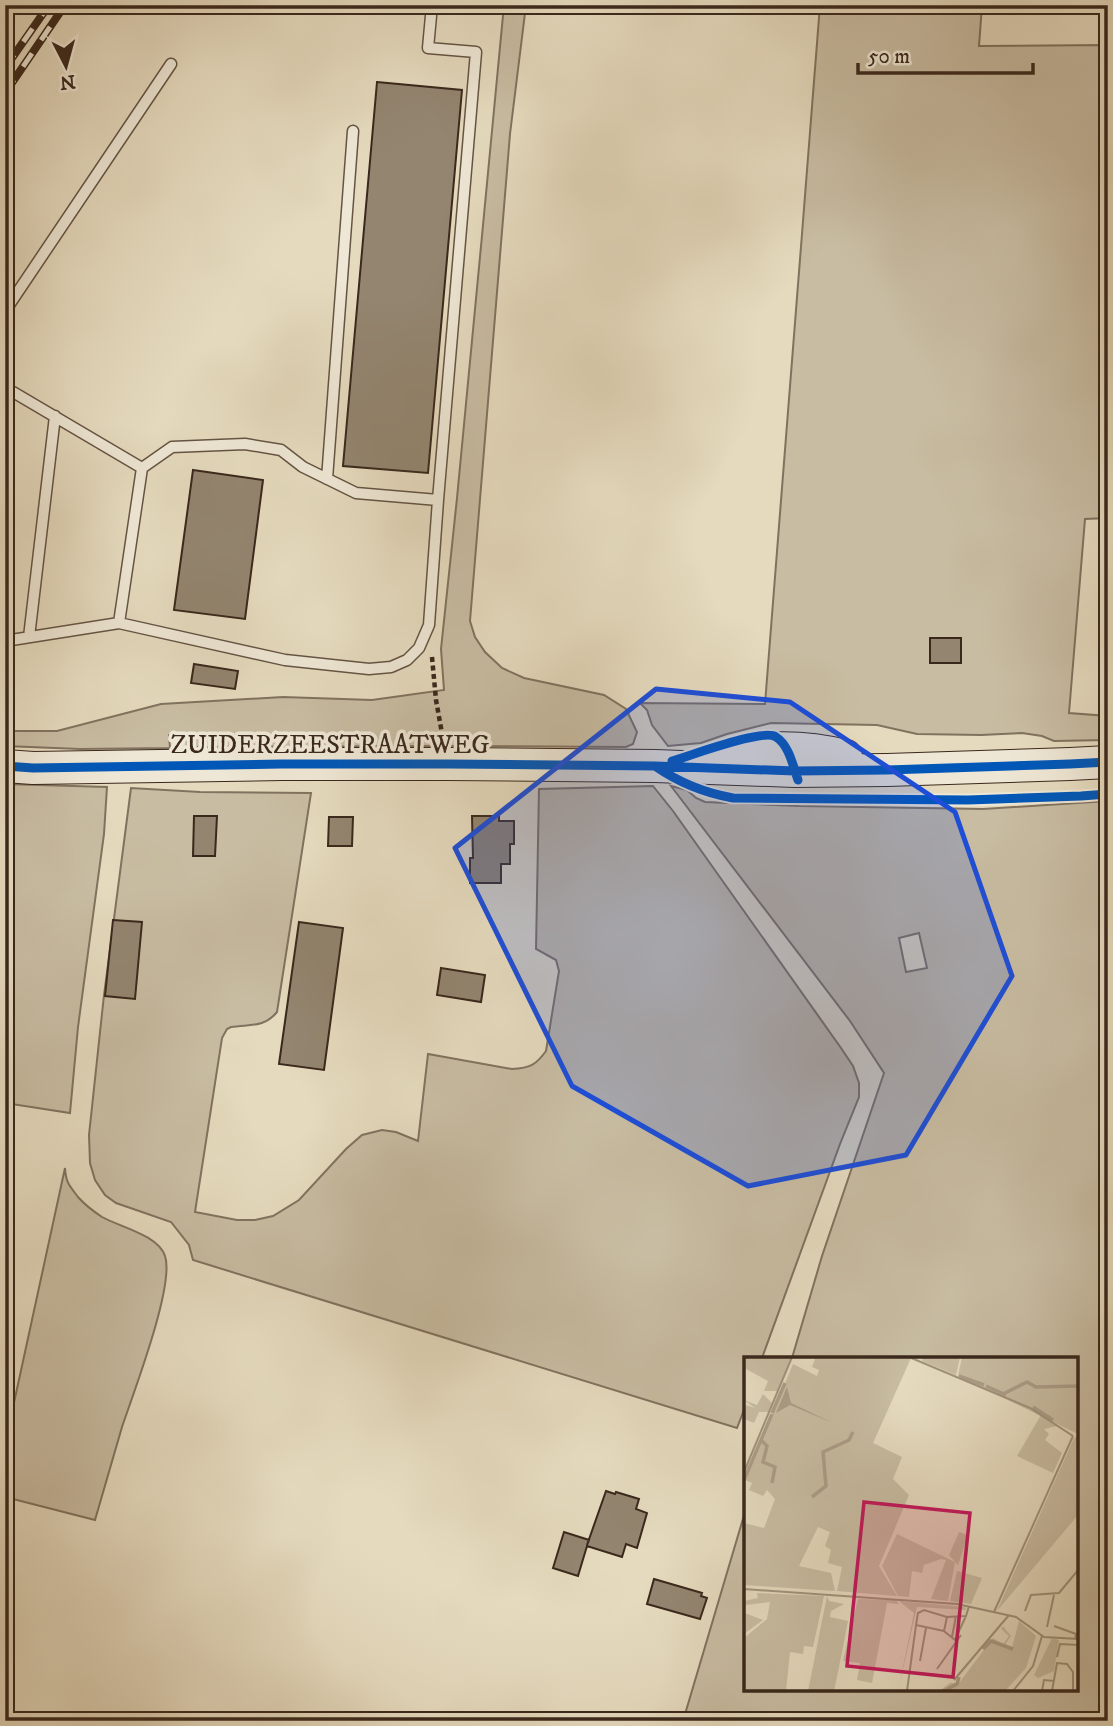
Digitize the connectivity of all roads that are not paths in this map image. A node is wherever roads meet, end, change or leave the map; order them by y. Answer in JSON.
{"nodes":[{"id":1,"x":432,"y":5,"type":"edge"},
{"id":2,"x":171,"y":64,"type":"dead end"},
{"id":3,"x":353,"y":131,"type":"dead end"},
{"id":4,"x":5,"y":311,"type":"edge"},
{"id":5,"x":5,"y":402,"type":"edge"},
{"id":6,"x":55,"y":416,"type":"junction"},
{"id":7,"x":142,"y":468,"type":"junction"},
{"id":8,"x":327,"y":479,"type":"junction"},
{"id":9,"x":438,"y":500,"type":"junction"},
{"id":10,"x":119,"y":624,"type":"junction"},
{"id":11,"x":29,"y":637,"type":"junction"},
{"id":12,"x":5,"y":641,"type":"edge"},
{"id":13,"x":1108,"y":762,"type":"edge"},
{"id":14,"x":5,"y":766,"type":"edge"}],
"edges":[{"from":1,"to":9,"type":"lane"},
{"from":2,"to":4,"type":"lane"},
{"from":3,"to":8,"type":"lane"},
{"from":5,"to":6,"type":"lane"},
{"from":6,"to":7,"type":"lane"},
{"from":6,"to":11,"type":"lane"},
{"from":7,"to":8,"type":"lane"},
{"from":7,"to":10,"type":"lane"},
{"from":8,"to":9,"type":"lane"},
{"from":9,"to":10,"type":"lane"},
{"from":10,"to":11,"type":"lane"},
{"from":11,"to":12,"type":"lane"},
{"from":13,"to":14,"type":"street","name":"ZUIDERZEESTRAATWEG"}]}
